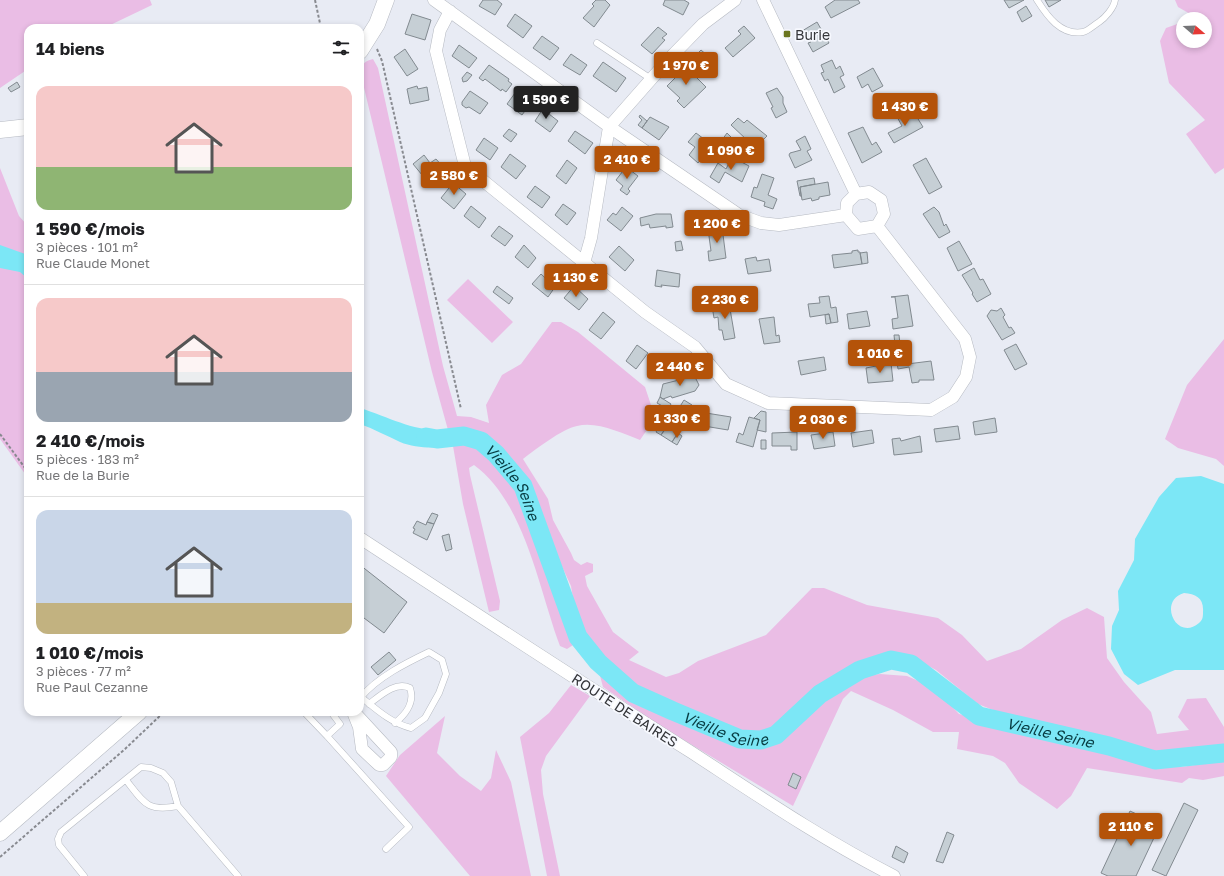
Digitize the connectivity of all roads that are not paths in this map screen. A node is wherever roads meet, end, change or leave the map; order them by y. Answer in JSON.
{"nodes":[{"id":1,"x":386,"y":0,"type":"edge"},
{"id":2,"x":434,"y":0,"type":"edge"},
{"id":3,"x":735,"y":0,"type":"edge"},
{"id":4,"x":763,"y":0,"type":"edge"},
{"id":5,"x":1037,"y":0,"type":"edge"},
{"id":6,"x":1115,"y":0,"type":"edge"},
{"id":7,"x":450,"y":11,"type":"junction"},
{"id":8,"x":366,"y":42,"type":"edge"},
{"id":9,"x":597,"y":43,"type":"dead end"},
{"id":10,"x":651,"y":79,"type":"junction"},
{"id":11,"x":24,"y":127,"type":"edge"},
{"id":12,"x":609,"y":127,"type":"junction"},
{"id":13,"x":0,"y":130,"type":"edge"},
{"id":14,"x":856,"y":194,"type":"junction"},
{"id":15,"x":846,"y":215,"type":"junction"},
{"id":16,"x":877,"y":226,"type":"junction"},
{"id":17,"x":584,"y":263,"type":"junction"},
{"id":18,"x":364,"y":541,"type":"edge"},
{"id":19,"x":364,"y":694,"type":"edge"},
{"id":20,"x":364,"y":700,"type":"edge"},
{"id":21,"x":369,"y":704,"type":"junction"},
{"id":22,"x":134,"y":716,"type":"edge"},
{"id":23,"x":308,"y":716,"type":"edge"},
{"id":24,"x":334,"y":716,"type":"edge"},
{"id":25,"x":395,"y":723,"type":"junction"},
{"id":26,"x":327,"y":736,"type":"junction"},
{"id":27,"x":126,"y":780,"type":"junction"},
{"id":28,"x":178,"y":806,"type":"junction"},
{"id":29,"x":0,"y":833,"type":"edge"},
{"id":30,"x":386,"y":849,"type":"dead end"},
{"id":31,"x":84,"y":876,"type":"edge"},
{"id":32,"x":238,"y":876,"type":"edge"},
{"id":33,"x":894,"y":876,"type":"edge"}],
"edges":[{"from":1,"to":8,"type":"street"},
{"from":2,"to":7,"type":"street"},
{"from":3,"to":10,"type":"street"},
{"from":4,"to":14,"type":"street"},
{"from":5,"to":6,"type":"lane"},
{"from":7,"to":12,"type":"street"},
{"from":7,"to":17,"type":"street"},
{"from":9,"to":10,"type":"lane"},
{"from":10,"to":12,"type":"street"},
{"from":11,"to":13,"type":"street"},
{"from":12,"to":15,"type":"street"},
{"from":12,"to":17,"type":"street"},
{"from":14,"to":15,"type":"street"},
{"from":14,"to":16,"type":"street"},
{"from":15,"to":16,"type":"street"},
{"from":16,"to":17,"type":"street"},
{"from":18,"to":33,"type":"street","name":"ROUTE DE BAIRES"},
{"from":19,"to":25,"type":"lane"},
{"from":20,"to":21,"type":"lane"},
{"from":21,"to":25,"type":"lane"},
{"from":21,"to":25,"type":"lane"},
{"from":22,"to":29,"type":"street"},
{"from":23,"to":26,"type":"lane"},
{"from":24,"to":26,"type":"lane"},
{"from":26,"to":30,"type":"lane"},
{"from":27,"to":28,"type":"lane"},
{"from":27,"to":28,"type":"lane"},
{"from":27,"to":31,"type":"lane"},
{"from":28,"to":32,"type":"lane"}]}
